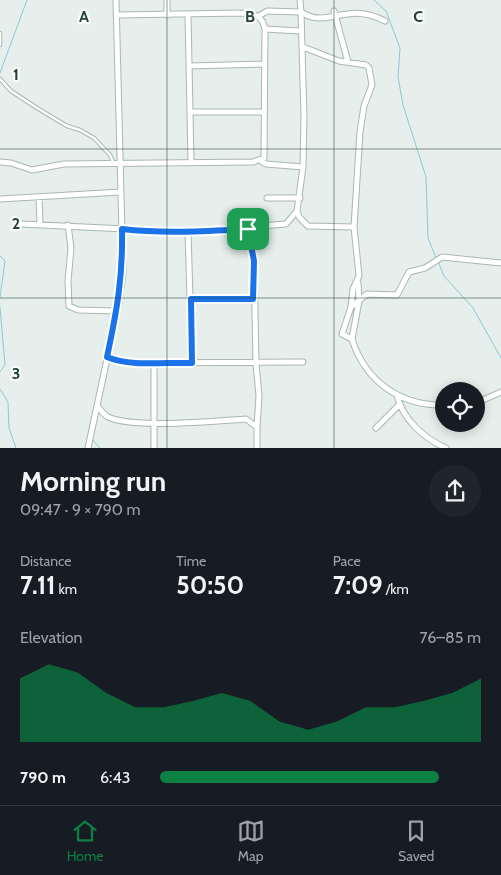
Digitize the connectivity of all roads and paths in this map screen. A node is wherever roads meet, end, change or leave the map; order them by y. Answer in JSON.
{"nodes":[{"id":1,"x":116,"y":0,"type":"edge"},
{"id":2,"x":167,"y":0,"type":"edge"},
{"id":3,"x":300,"y":0,"type":"edge"},
{"id":4,"x":374,"y":10,"type":"dead end"},
{"id":5,"x":301,"y":12,"type":"junction"},
{"id":6,"x":116,"y":15,"type":"junction"},
{"id":7,"x":167,"y":15,"type":"junction"},
{"id":8,"x":188,"y":15,"type":"junction"},
{"id":9,"x":259,"y":16,"type":"junction"},
{"id":10,"x":385,"y":21,"type":"dead end"},
{"id":11,"x":265,"y":29,"type":"junction"},
{"id":12,"x":300,"y":31,"type":"junction"},
{"id":13,"x":0,"y":33,"type":"edge"},
{"id":14,"x":0,"y":45,"type":"edge"},
{"id":15,"x":303,"y":47,"type":"junction"},
{"id":16,"x":348,"y":62,"type":"junction"},
{"id":17,"x":264,"y":64,"type":"junction"},
{"id":18,"x":189,"y":66,"type":"junction"},
{"id":19,"x":0,"y":78,"type":"edge"},
{"id":20,"x":190,"y":112,"type":"junction"},
{"id":21,"x":264,"y":112,"type":"junction"},
{"id":22,"x":190,"y":161,"type":"junction"},
{"id":23,"x":261,"y":161,"type":"junction"},
{"id":24,"x":0,"y":162,"type":"edge"},
{"id":25,"x":112,"y":162,"type":"junction"},
{"id":26,"x":120,"y":162,"type":"junction"},
{"id":27,"x":302,"y":166,"type":"junction"},
{"id":28,"x":121,"y":192,"type":"junction"},
{"id":29,"x":39,"y":197,"type":"junction"},
{"id":30,"x":267,"y":198,"type":"dead end"},
{"id":31,"x":300,"y":198,"type":"junction"},
{"id":32,"x":0,"y":199,"type":"edge"},
{"id":33,"x":297,"y":211,"type":"junction"},
{"id":34,"x":22,"y":224,"type":"dead end"},
{"id":35,"x":40,"y":224,"type":"junction"},
{"id":36,"x":68,"y":225,"type":"junction"},
{"id":37,"x":354,"y":227,"type":"junction"},
{"id":38,"x":122,"y":229,"type":"junction"},
{"id":39,"x":248,"y":229,"type":"junction"},
{"id":40,"x":188,"y":232,"type":"junction"},
{"id":41,"x":501,"y":263,"type":"edge"},
{"id":42,"x":358,"y":283,"type":"junction"},
{"id":43,"x":191,"y":299,"type":"junction"},
{"id":44,"x":253,"y":299,"type":"junction"},
{"id":45,"x":359,"y":301,"type":"junction"},
{"id":46,"x":351,"y":307,"type":"junction"},
{"id":47,"x":117,"y":311,"type":"junction"},
{"id":48,"x":352,"y":338,"type":"junction"},
{"id":49,"x":107,"y":357,"type":"junction"},
{"id":50,"x":154,"y":362,"type":"junction"},
{"id":51,"x":303,"y":362,"type":"dead end"},
{"id":52,"x":192,"y":363,"type":"junction"},
{"id":53,"x":256,"y":363,"type":"junction"},
{"id":54,"x":501,"y":392,"type":"edge"},
{"id":55,"x":397,"y":395,"type":"junction"},
{"id":56,"x":485,"y":399,"type":"edge"},
{"id":57,"x":400,"y":404,"type":"junction"},
{"id":58,"x":98,"y":406,"type":"junction"},
{"id":59,"x":435,"y":406,"type":"edge"},
{"id":60,"x":256,"y":415,"type":"junction"},
{"id":61,"x":246,"y":419,"type":"junction"},
{"id":62,"x":154,"y":423,"type":"junction"},
{"id":63,"x":257,"y":427,"type":"junction"},
{"id":64,"x":376,"y":428,"type":"dead end"},
{"id":65,"x":88,"y":448,"type":"edge"},
{"id":66,"x":154,"y":448,"type":"edge"},
{"id":67,"x":257,"y":448,"type":"edge"},
{"id":68,"x":446,"y":448,"type":"edge"}],
"edges":[{"from":1,"to":6,"type":"street"},
{"from":2,"to":7,"type":"street"},
{"from":3,"to":5,"type":"street"},
{"from":4,"to":10,"type":"street"},
{"from":5,"to":9,"type":"street"},
{"from":5,"to":12,"type":"street"},
{"from":5,"to":16,"type":"street"},
{"from":6,"to":7,"type":"street"},
{"from":6,"to":26,"type":"street"},
{"from":7,"to":8,"type":"street"},
{"from":8,"to":9,"type":"street"},
{"from":8,"to":18,"type":"street"},
{"from":9,"to":11,"type":"street"},
{"from":11,"to":12,"type":"street"},
{"from":11,"to":17,"type":"street"},
{"from":12,"to":15,"type":"street"},
{"from":13,"to":14,"type":"lane"},
{"from":15,"to":16,"type":"street"},
{"from":15,"to":27,"type":"street"},
{"from":16,"to":37,"type":"street"},
{"from":17,"to":18,"type":"street"},
{"from":17,"to":21,"type":"street"},
{"from":18,"to":20,"type":"street"},
{"from":19,"to":25,"type":"lane"},
{"from":20,"to":21,"type":"street"},
{"from":20,"to":22,"type":"street"},
{"from":21,"to":23,"type":"street"},
{"from":22,"to":23,"type":"street"},
{"from":22,"to":26,"type":"street"},
{"from":23,"to":27,"type":"street"},
{"from":24,"to":25,"type":"street"},
{"from":25,"to":26,"type":"street"},
{"from":26,"to":28,"type":"street"},
{"from":27,"to":31,"type":"street"},
{"from":28,"to":29,"type":"street"},
{"from":28,"to":38,"type":"street"},
{"from":29,"to":32,"type":"street"},
{"from":29,"to":35,"type":"street"},
{"from":30,"to":31,"type":"street"},
{"from":31,"to":33,"type":"street"},
{"from":33,"to":37,"type":"street"},
{"from":33,"to":39,"type":"street"},
{"from":34,"to":35,"type":"street"},
{"from":35,"to":36,"type":"street"},
{"from":36,"to":38,"type":"street"},
{"from":36,"to":47,"type":"street"},
{"from":37,"to":42,"type":"street"},
{"from":38,"to":40,"type":"street"},
{"from":38,"to":47,"type":"street"},
{"from":39,"to":40,"type":"street"},
{"from":39,"to":44,"type":"street"},
{"from":40,"to":43,"type":"street"},
{"from":41,"to":45,"type":"street"},
{"from":42,"to":45,"type":"street"},
{"from":42,"to":46,"type":"street"},
{"from":43,"to":44,"type":"street"},
{"from":43,"to":52,"type":"street"},
{"from":44,"to":53,"type":"street"},
{"from":45,"to":46,"type":"street"},
{"from":45,"to":48,"type":"street"},
{"from":46,"to":48,"type":"street"},
{"from":47,"to":49,"type":"street"},
{"from":48,"to":55,"type":"street"},
{"from":49,"to":50,"type":"street"},
{"from":49,"to":58,"type":"street"},
{"from":50,"to":52,"type":"street"},
{"from":50,"to":62,"type":"street"},
{"from":51,"to":53,"type":"street"},
{"from":52,"to":53,"type":"street"},
{"from":53,"to":60,"type":"street"},
{"from":54,"to":56,"type":"street"},
{"from":55,"to":57,"type":"street"},
{"from":55,"to":59,"type":"street"},
{"from":57,"to":64,"type":"street"},
{"from":57,"to":68,"type":"street"},
{"from":58,"to":62,"type":"street"},
{"from":58,"to":65,"type":"street"},
{"from":60,"to":61,"type":"street"},
{"from":60,"to":63,"type":"street"},
{"from":61,"to":62,"type":"street"},
{"from":61,"to":63,"type":"street"},
{"from":62,"to":66,"type":"street"},
{"from":63,"to":67,"type":"street"}]}
